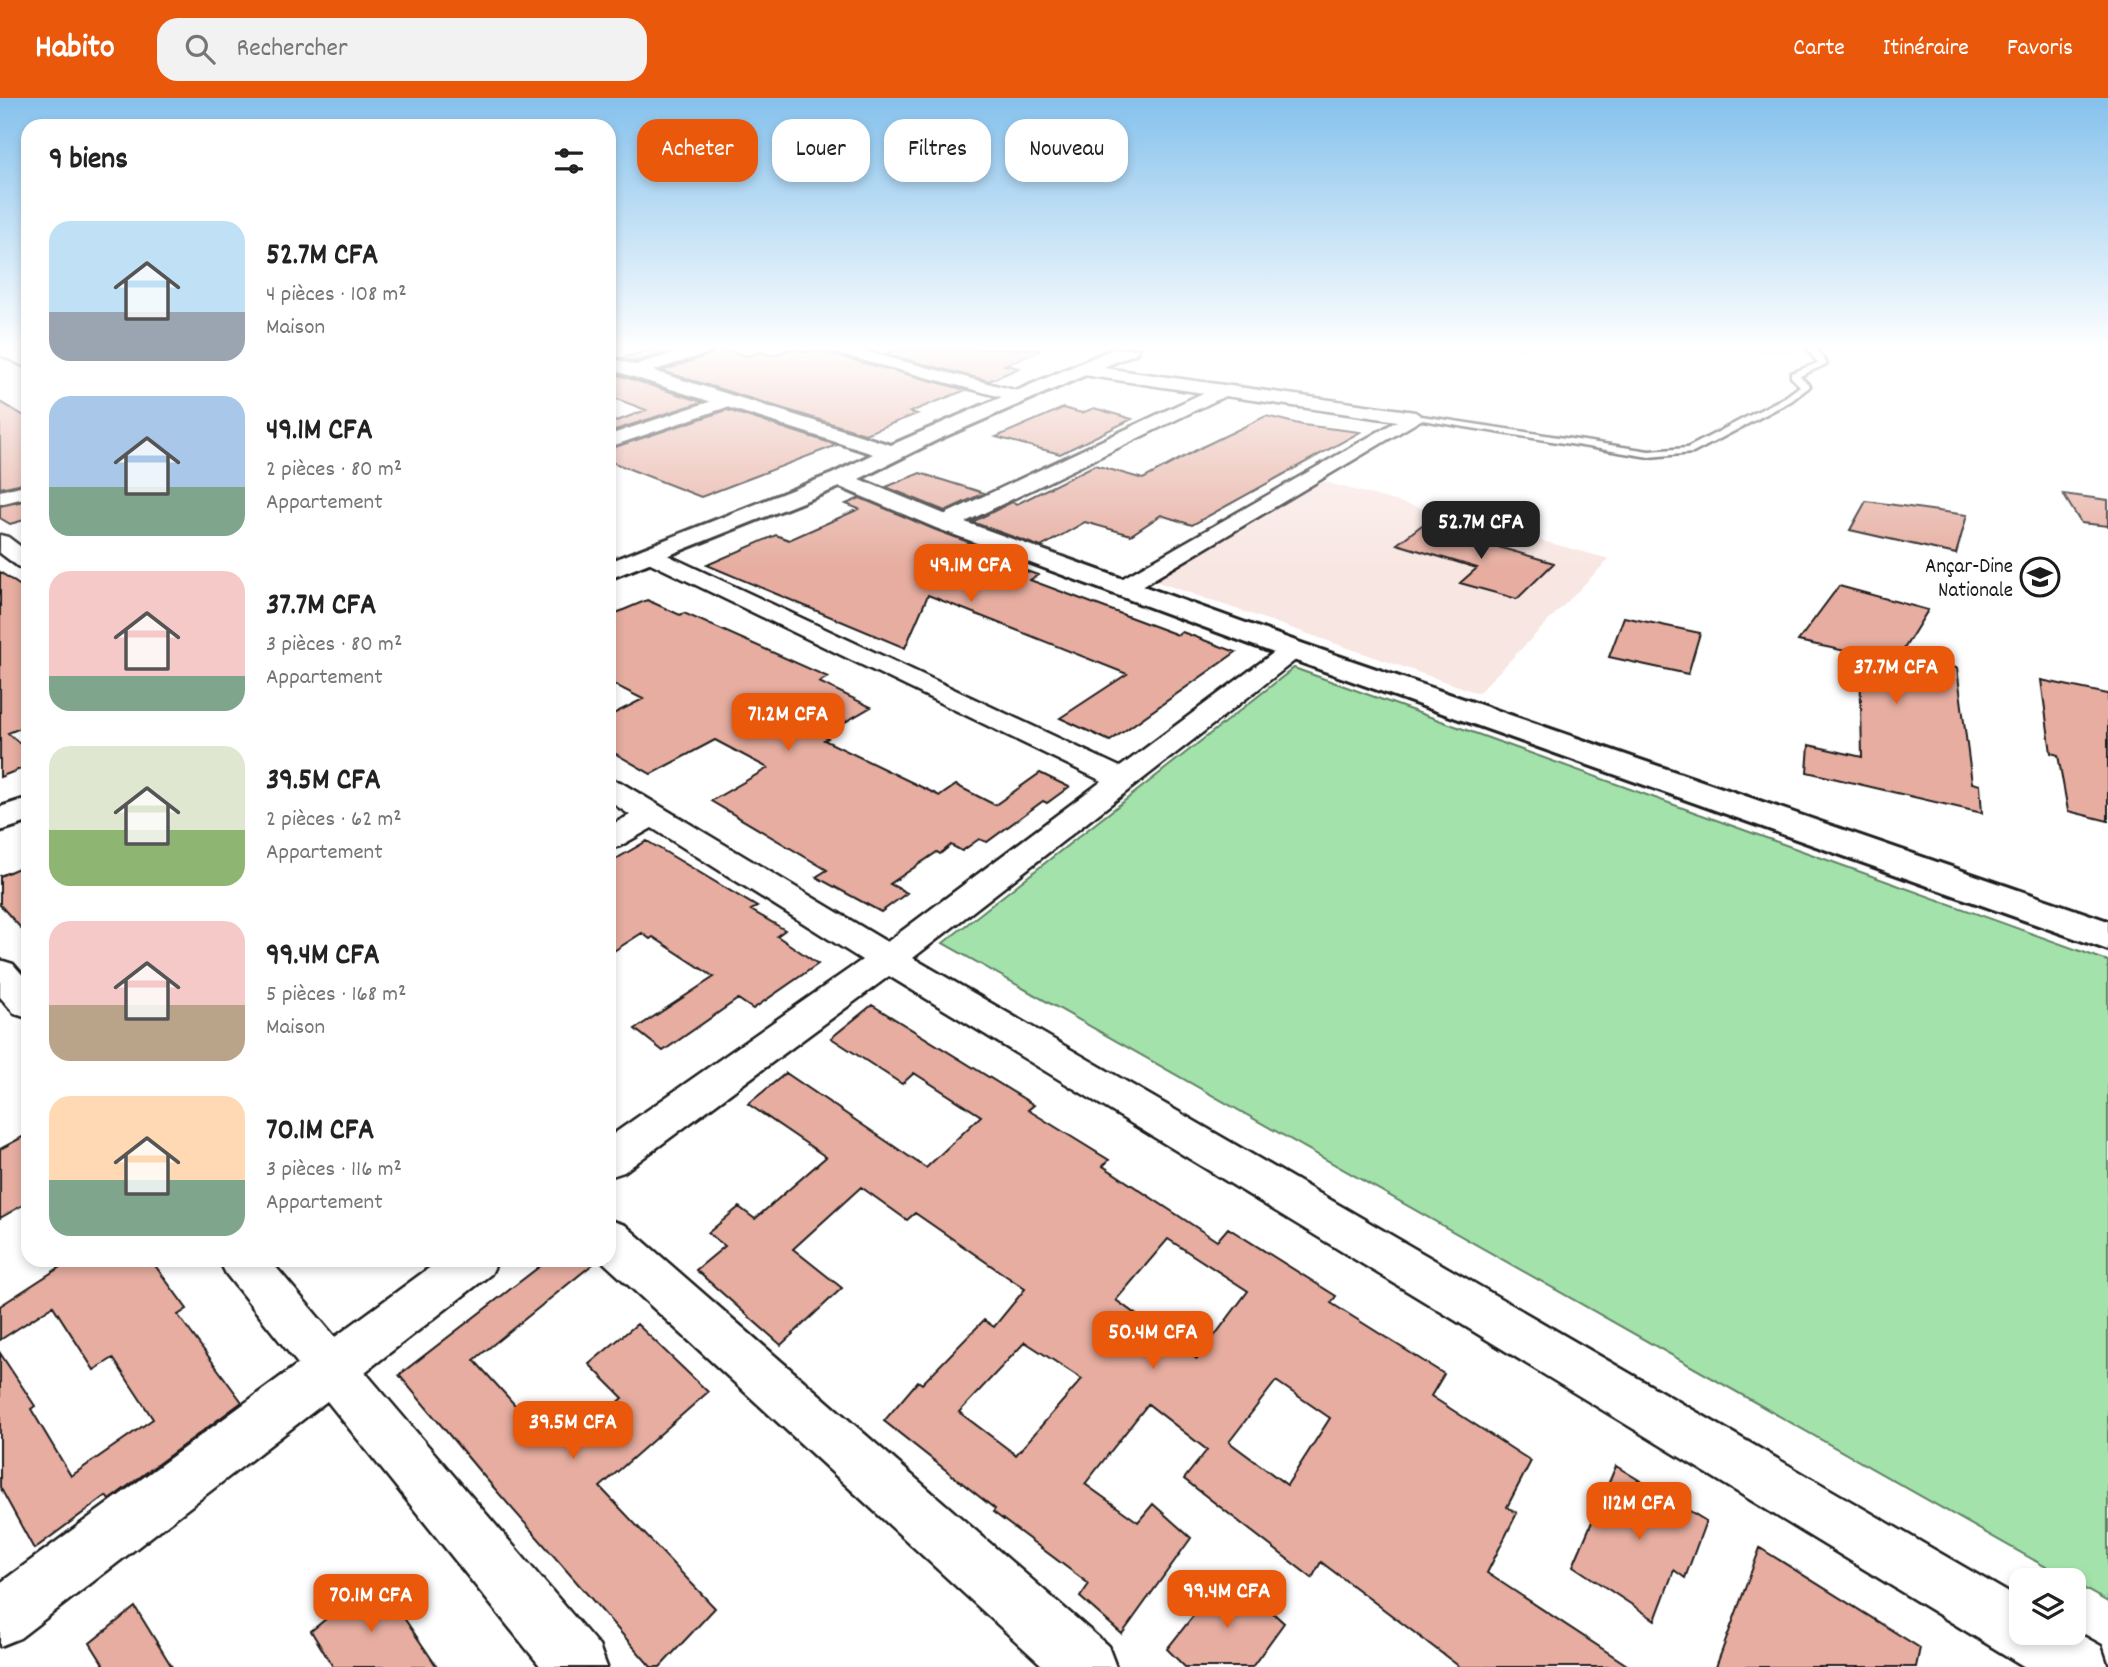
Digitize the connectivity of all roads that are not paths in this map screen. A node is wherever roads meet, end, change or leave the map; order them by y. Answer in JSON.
{"nodes":[{"id":1,"x":664,"y":422,"type":"edge"},
{"id":2,"x":795,"y":422,"type":"edge"},
{"id":3,"x":963,"y":422,"type":"edge"},
{"id":4,"x":1156,"y":422,"type":"edge"},
{"id":5,"x":1408,"y":422,"type":"edge"},
{"id":6,"x":1442,"y":422,"type":"edge"},
{"id":7,"x":1743,"y":422,"type":"edge"},
{"id":8,"x":616,"y":439,"type":"edge"},
{"id":9,"x":894,"y":453,"type":"junction"},
{"id":10,"x":840,"y":479,"type":"junction"},
{"id":11,"x":21,"y":492,"type":"edge"},
{"id":12,"x":0,"y":498,"type":"edge"},
{"id":13,"x":945,"y":523,"type":"junction"},
{"id":14,"x":0,"y":542,"type":"edge"},
{"id":15,"x":650,"y":554,"type":"junction"},
{"id":16,"x":21,"y":558,"type":"edge"},
{"id":17,"x":616,"y":568,"type":"edge"},
{"id":18,"x":1124,"y":587,"type":"junction"},
{"id":19,"x":1293,"y":650,"type":"junction"},
{"id":20,"x":1122,"y":779,"type":"junction"},
{"id":21,"x":616,"y":793,"type":"edge"},
{"id":22,"x":21,"y":812,"type":"edge"},
{"id":23,"x":651,"y":816,"type":"junction"},
{"id":24,"x":0,"y":820,"type":"edge"},
{"id":25,"x":616,"y":835,"type":"edge"},
{"id":26,"x":2108,"y":936,"type":"edge"},
{"id":27,"x":888,"y":959,"type":"junction"},
{"id":28,"x":0,"y":973,"type":"edge"},
{"id":29,"x":21,"y":997,"type":"edge"},
{"id":30,"x":616,"y":1155,"type":"edge"},
{"id":31,"x":616,"y":1245,"type":"edge"},
{"id":32,"x":248,"y":1267,"type":"edge"},
{"id":33,"x":466,"y":1267,"type":"edge"},
{"id":34,"x":331,"y":1369,"type":"junction"},
{"id":35,"x":0,"y":1618,"type":"edge"},
{"id":36,"x":2009,"y":1624,"type":"edge"},
{"id":37,"x":2044,"y":1645,"type":"edge"},
{"id":38,"x":578,"y":1667,"type":"edge"},
{"id":39,"x":1087,"y":1667,"type":"edge"},
{"id":40,"x":2080,"y":1667,"type":"edge"}],
"edges":[{"from":1,"to":8,"type":"street"},
{"from":2,"to":9,"type":"street"},
{"from":3,"to":9,"type":"street"},
{"from":4,"to":13,"type":"street"},
{"from":5,"to":18,"type":"street"},
{"from":6,"to":7,"type":"lane"},
{"from":9,"to":10,"type":"street"},
{"from":10,"to":13,"type":"street"},
{"from":10,"to":15,"type":"street"},
{"from":11,"to":12,"type":"street"},
{"from":13,"to":18,"type":"street"},
{"from":14,"to":16,"type":"street"},
{"from":15,"to":17,"type":"street"},
{"from":15,"to":20,"type":"street"},
{"from":18,"to":19,"type":"street"},
{"from":19,"to":20,"type":"street"},
{"from":19,"to":26,"type":"street"},
{"from":20,"to":27,"type":"street"},
{"from":21,"to":23,"type":"street"},
{"from":22,"to":24,"type":"street"},
{"from":23,"to":25,"type":"street"},
{"from":23,"to":27,"type":"street"},
{"from":27,"to":30,"type":"street"},
{"from":27,"to":36,"type":"street"},
{"from":28,"to":29,"type":"street"},
{"from":31,"to":39,"type":"street"},
{"from":32,"to":34,"type":"street"},
{"from":33,"to":34,"type":"street"},
{"from":34,"to":35,"type":"street"},
{"from":34,"to":38,"type":"street"},
{"from":37,"to":40,"type":"street"}]}
